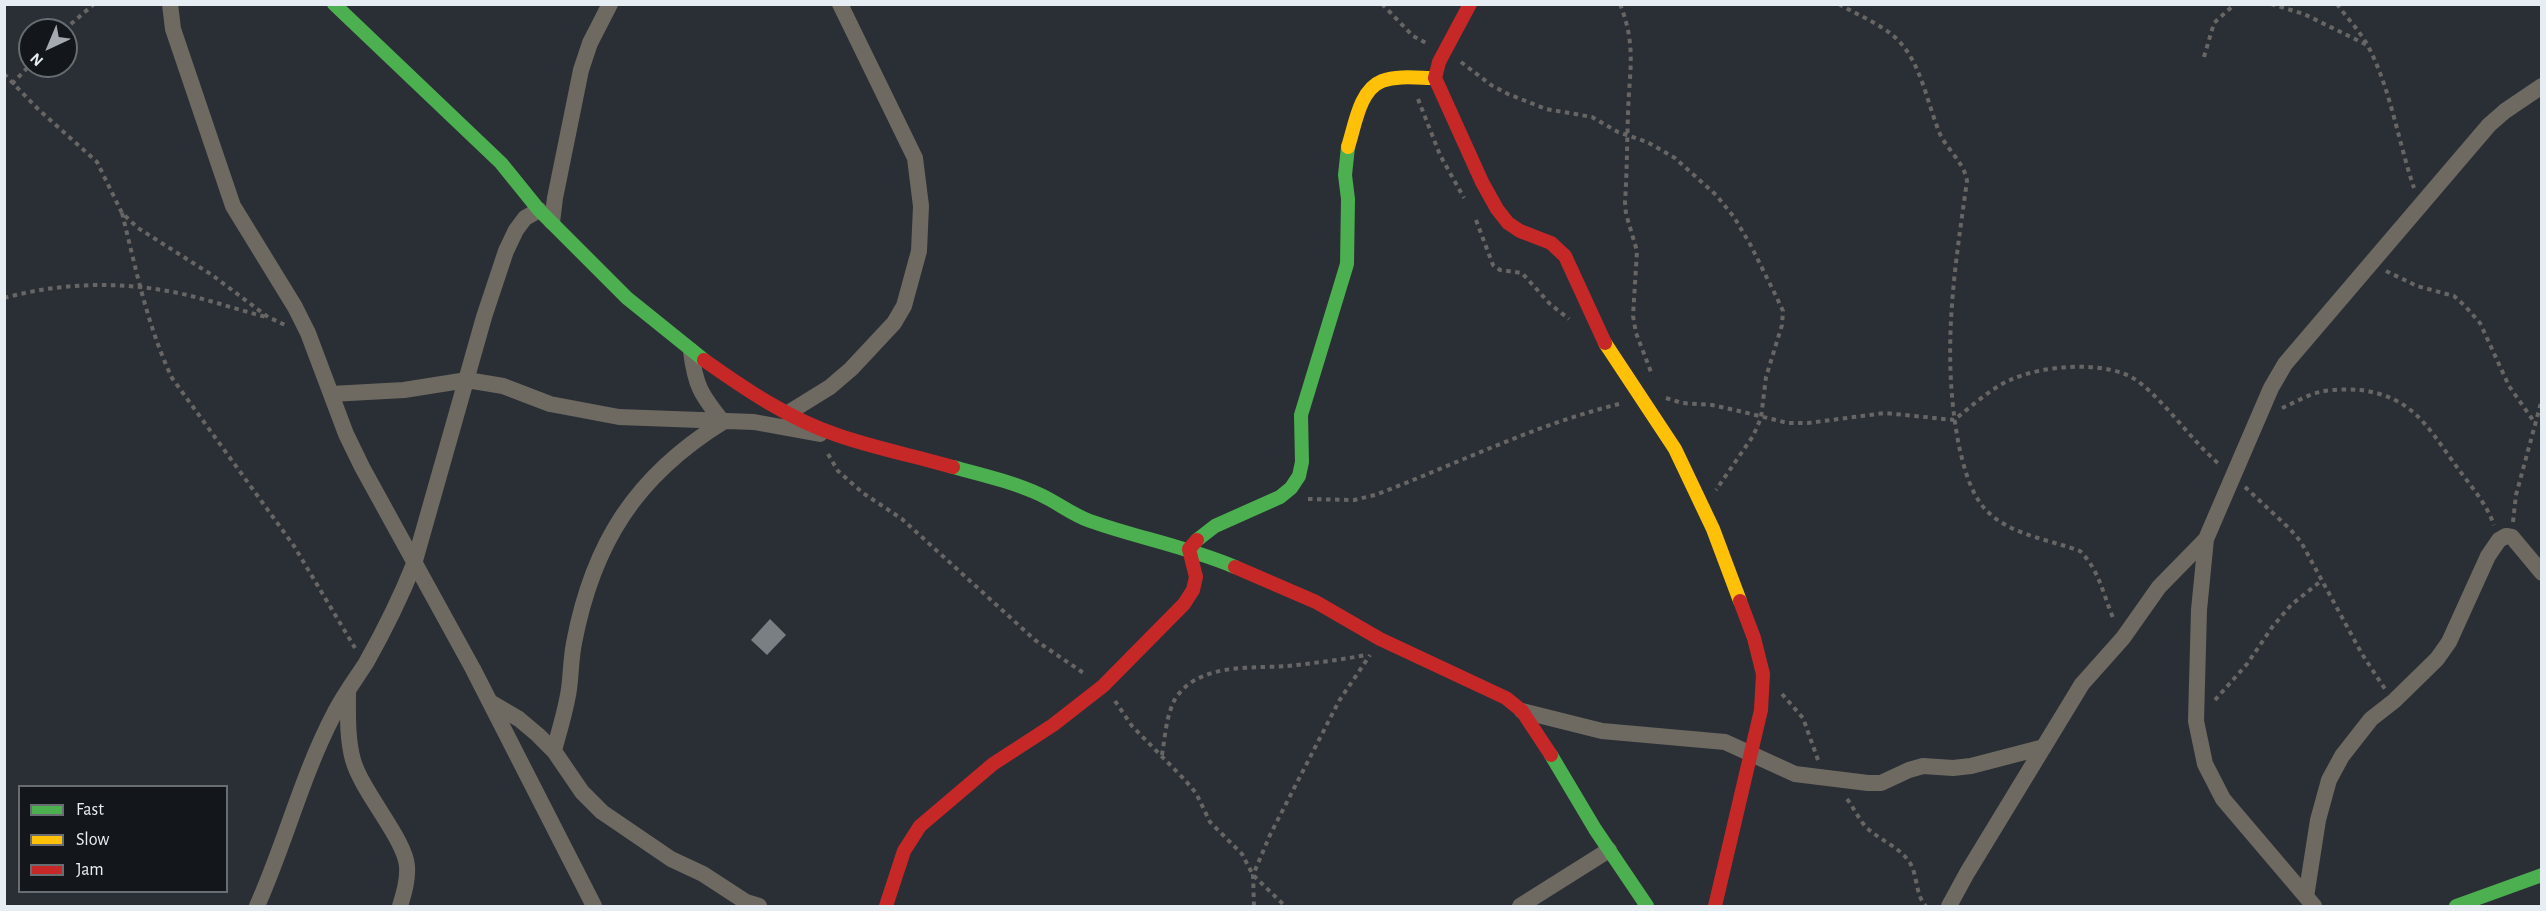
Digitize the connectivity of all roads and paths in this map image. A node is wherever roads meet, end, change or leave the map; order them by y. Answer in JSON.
{"nodes":[{"id":1,"x":94,"y":4,"type":"edge"},
{"id":2,"x":170,"y":4,"type":"edge"},
{"id":3,"x":334,"y":4,"type":"edge"},
{"id":4,"x":610,"y":4,"type":"edge"},
{"id":5,"x":840,"y":4,"type":"edge"},
{"id":6,"x":1382,"y":4,"type":"edge"},
{"id":7,"x":1470,"y":4,"type":"edge"},
{"id":8,"x":1620,"y":4,"type":"edge"},
{"id":9,"x":1839,"y":4,"type":"edge"},
{"id":10,"x":2235,"y":4,"type":"edge"},
{"id":11,"x":2271,"y":4,"type":"edge"},
{"id":12,"x":2337,"y":4,"type":"edge"},
{"id":13,"x":78,"y":18,"type":"edge"},
{"id":14,"x":2367,"y":45,"type":"junction"},
{"id":15,"x":1446,"y":49,"type":"junction"},
{"id":16,"x":2204,"y":57,"type":"dead end"},
{"id":17,"x":4,"y":74,"type":"edge"},
{"id":18,"x":18,"y":77,"type":"edge"},
{"id":19,"x":1435,"y":78,"type":"junction"},
{"id":20,"x":12,"y":84,"type":"junction"},
{"id":21,"x":2541,"y":86,"type":"edge"},
{"id":22,"x":1628,"y":135,"type":"junction"},
{"id":23,"x":2420,"y":206,"type":"junction"},
{"id":24,"x":539,"y":210,"type":"junction"},
{"id":25,"x":122,"y":213,"type":"junction"},
{"id":26,"x":552,"y":222,"type":"junction"},
{"id":27,"x":2371,"y":264,"type":"junction"},
{"id":28,"x":140,"y":286,"type":"junction"},
{"id":29,"x":4,"y":298,"type":"edge"},
{"id":30,"x":268,"y":317,"type":"junction"},
{"id":31,"x":308,"y":333,"type":"junction"},
{"id":32,"x":691,"y":351,"type":"junction"},
{"id":33,"x":1653,"y":376,"type":"dead end"},
{"id":34,"x":467,"y":380,"type":"junction"},
{"id":35,"x":331,"y":394,"type":"junction"},
{"id":36,"x":1643,"y":399,"type":"junction"},
{"id":37,"x":2541,"y":404,"type":"edge"},
{"id":38,"x":1665,"y":406,"type":"dead end"},
{"id":39,"x":2279,"y":410,"type":"dead end"},
{"id":40,"x":788,"y":413,"type":"junction"},
{"id":41,"x":1761,"y":418,"type":"junction"},
{"id":42,"x":1954,"y":420,"type":"junction"},
{"id":43,"x":723,"y":422,"type":"junction"},
{"id":44,"x":2535,"y":423,"type":"junction"},
{"id":45,"x":818,"y":434,"type":"junction"},
{"id":46,"x":836,"y":435,"type":"junction"},
{"id":47,"x":2232,"y":476,"type":"junction"},
{"id":48,"x":1278,"y":498,"type":"junction"},
{"id":49,"x":1703,"y":507,"type":"junction"},
{"id":50,"x":2505,"y":538,"type":"junction"},
{"id":51,"x":2206,"y":539,"type":"junction"},
{"id":52,"x":1189,"y":549,"type":"junction"},
{"id":53,"x":414,"y":564,"type":"junction"},
{"id":54,"x":2541,"y":573,"type":"edge"},
{"id":55,"x":2321,"y":581,"type":"junction"},
{"id":56,"x":2123,"y":638,"type":"junction"},
{"id":57,"x":1380,"y":639,"type":"junction"},
{"id":58,"x":1370,"y":655,"type":"junction"},
{"id":59,"x":365,"y":664,"type":"junction"},
{"id":60,"x":1763,"y":674,"type":"junction"},
{"id":61,"x":1103,"y":686,"type":"junction"},
{"id":62,"x":348,"y":692,"type":"junction"},
{"id":63,"x":2394,"y":701,"type":"junction"},
{"id":64,"x":490,"y":702,"type":"junction"},
{"id":65,"x":1522,"y":711,"type":"junction"},
{"id":66,"x":2196,"y":720,"type":"junction"},
{"id":67,"x":2044,"y":747,"type":"junction"},
{"id":68,"x":554,"y":751,"type":"junction"},
{"id":69,"x":1751,"y":752,"type":"junction"},
{"id":70,"x":1162,"y":756,"type":"junction"},
{"id":71,"x":1826,"y":778,"type":"junction"},
{"id":72,"x":1609,"y":850,"type":"junction"},
{"id":73,"x":1253,"y":875,"type":"junction"},
{"id":74,"x":2541,"y":875,"type":"edge"},
{"id":75,"x":2310,"y":902,"type":"edge"},
{"id":76,"x":256,"y":906,"type":"edge"},
{"id":77,"x":400,"y":906,"type":"edge"},
{"id":78,"x":594,"y":906,"type":"edge"},
{"id":79,"x":759,"y":906,"type":"edge"},
{"id":80,"x":886,"y":906,"type":"edge"},
{"id":81,"x":1254,"y":906,"type":"edge"},
{"id":82,"x":1285,"y":906,"type":"edge"},
{"id":83,"x":1520,"y":906,"type":"edge"},
{"id":84,"x":1647,"y":906,"type":"edge"},
{"id":85,"x":1715,"y":906,"type":"edge"},
{"id":86,"x":1926,"y":906,"type":"edge"},
{"id":87,"x":1949,"y":906,"type":"edge"},
{"id":88,"x":2456,"y":906,"type":"edge"}],
"edges":[{"from":1,"to":13,"type":"path"},
{"from":2,"to":31,"type":"street"},
{"from":3,"to":24,"type":"main road"},
{"from":4,"to":26,"type":"street"},
{"from":5,"to":40,"type":"street"},
{"from":6,"to":15,"type":"path"},
{"from":7,"to":15,"type":"main road"},
{"from":8,"to":22,"type":"path"},
{"from":9,"to":42,"type":"path"},
{"from":10,"to":16,"type":"path"},
{"from":11,"to":14,"type":"path"},
{"from":12,"to":14,"type":"path"},
{"from":14,"to":23,"type":"path"},
{"from":15,"to":19,"type":"main road"},
{"from":15,"to":22,"type":"path"},
{"from":17,"to":20,"type":"path"},
{"from":18,"to":20,"type":"path"},
{"from":19,"to":36,"type":"main road"},
{"from":19,"to":48,"type":"main road"},
{"from":20,"to":25,"type":"path"},
{"from":21,"to":23,"type":"street"},
{"from":22,"to":33,"type":"path"},
{"from":22,"to":41,"type":"path"},
{"from":23,"to":27,"type":"street"},
{"from":24,"to":26,"type":"main road"},
{"from":24,"to":34,"type":"street"},
{"from":25,"to":28,"type":"path"},
{"from":25,"to":30,"type":"path"},
{"from":26,"to":32,"type":"main road"},
{"from":27,"to":44,"type":"path"},
{"from":27,"to":47,"type":"street"},
{"from":28,"to":29,"type":"path"},
{"from":28,"to":30,"type":"path"},
{"from":28,"to":59,"type":"path"},
{"from":30,"to":31,"type":"path"},
{"from":31,"to":35,"type":"street"},
{"from":32,"to":40,"type":"main road"},
{"from":32,"to":43,"type":"street"},
{"from":34,"to":35,"type":"street"},
{"from":34,"to":43,"type":"street"},
{"from":34,"to":53,"type":"street"},
{"from":35,"to":53,"type":"street"},
{"from":36,"to":48,"type":"path"},
{"from":36,"to":49,"type":"main road"},
{"from":37,"to":44,"type":"path"},
{"from":38,"to":41,"type":"path"},
{"from":39,"to":50,"type":"path"},
{"from":40,"to":46,"type":"main road"},
{"from":41,"to":42,"type":"path"},
{"from":41,"to":49,"type":"path"},
{"from":42,"to":47,"type":"path"},
{"from":42,"to":56,"type":"path"},
{"from":43,"to":45,"type":"street"},
{"from":43,"to":68,"type":"street"},
{"from":44,"to":50,"type":"path"},
{"from":45,"to":46,"type":"street"},
{"from":45,"to":61,"type":"path"},
{"from":46,"to":52,"type":"main road"},
{"from":47,"to":51,"type":"street"},
{"from":47,"to":55,"type":"path"},
{"from":48,"to":52,"type":"main road"},
{"from":49,"to":60,"type":"main road"},
{"from":50,"to":54,"type":"street"},
{"from":50,"to":63,"type":"street"},
{"from":51,"to":56,"type":"street"},
{"from":51,"to":66,"type":"street"},
{"from":52,"to":57,"type":"main road"},
{"from":52,"to":61,"type":"main road"},
{"from":53,"to":59,"type":"street"},
{"from":53,"to":64,"type":"street"},
{"from":55,"to":63,"type":"path"},
{"from":55,"to":66,"type":"path"},
{"from":56,"to":67,"type":"street"},
{"from":57,"to":58,"type":"path"},
{"from":57,"to":65,"type":"main road"},
{"from":58,"to":70,"type":"path"},
{"from":58,"to":73,"type":"path"},
{"from":59,"to":62,"type":"street"},
{"from":60,"to":69,"type":"main road"},
{"from":60,"to":71,"type":"path"},
{"from":61,"to":70,"type":"path"},
{"from":61,"to":80,"type":"main road"},
{"from":62,"to":76,"type":"street"},
{"from":62,"to":77,"type":"street"},
{"from":63,"to":75,"type":"street"},
{"from":64,"to":68,"type":"street"},
{"from":64,"to":78,"type":"street"},
{"from":65,"to":69,"type":"street"},
{"from":65,"to":72,"type":"main road"},
{"from":66,"to":75,"type":"street"},
{"from":67,"to":71,"type":"street"},
{"from":67,"to":87,"type":"street"},
{"from":68,"to":79,"type":"street"},
{"from":69,"to":71,"type":"street"},
{"from":69,"to":85,"type":"main road"},
{"from":70,"to":73,"type":"path"},
{"from":71,"to":86,"type":"path"},
{"from":72,"to":83,"type":"street"},
{"from":72,"to":84,"type":"main road"},
{"from":73,"to":81,"type":"path"},
{"from":73,"to":82,"type":"path"},
{"from":74,"to":88,"type":"main road"}]}
